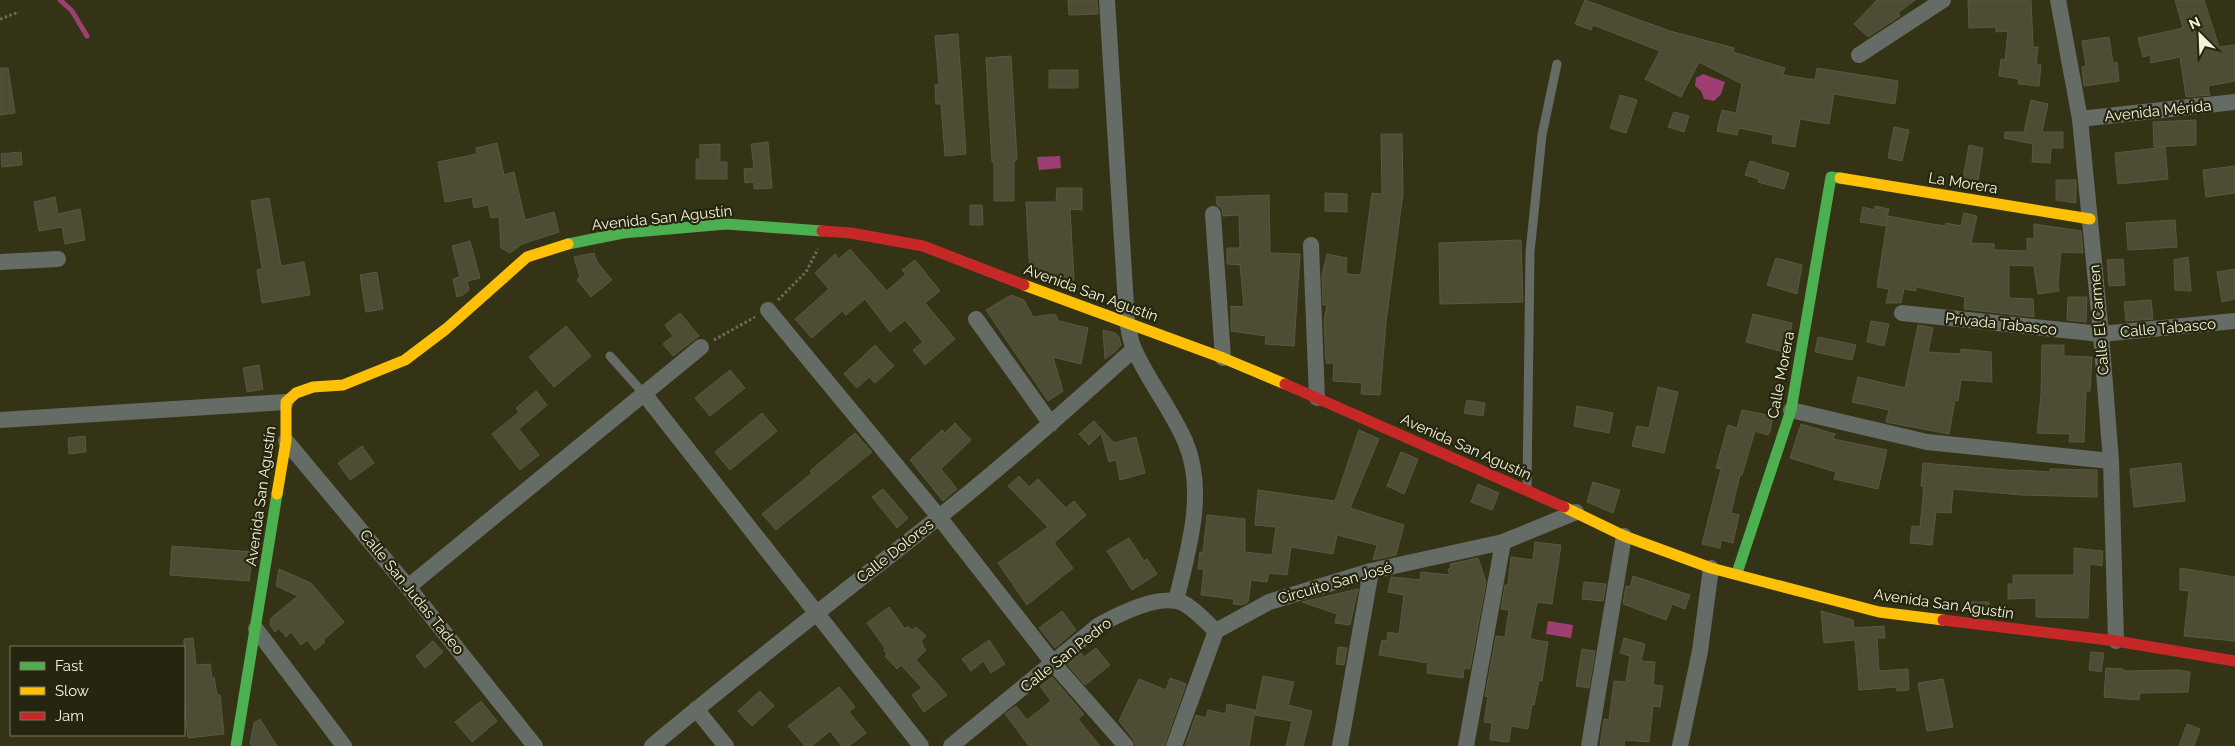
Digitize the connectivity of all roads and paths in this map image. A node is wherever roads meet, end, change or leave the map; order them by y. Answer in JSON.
{"nodes":[{"id":1,"x":1106,"y":0,"type":"edge"},
{"id":2,"x":1943,"y":0,"type":"edge"},
{"id":3,"x":2058,"y":0,"type":"edge"},
{"id":4,"x":19,"y":12,"type":"dead end"},
{"id":5,"x":0,"y":19,"type":"edge"},
{"id":6,"x":1859,"y":55,"type":"dead end"},
{"id":7,"x":1557,"y":64,"type":"dead end"},
{"id":8,"x":2235,"y":102,"type":"edge"},
{"id":9,"x":2080,"y":119,"type":"junction"},
{"id":10,"x":1831,"y":177,"type":"joint"},
{"id":11,"x":1213,"y":214,"type":"dead end"},
{"id":12,"x":2090,"y":219,"type":"junction"},
{"id":13,"x":828,"y":231,"type":"junction"},
{"id":14,"x":1312,"y":245,"type":"dead end"},
{"id":15,"x":58,"y":259,"type":"dead end"},
{"id":16,"x":0,"y":262,"type":"edge"},
{"id":17,"x":768,"y":310,"type":"junction"},
{"id":18,"x":1902,"y":314,"type":"dead end"},
{"id":19,"x":976,"y":319,"type":"dead end"},
{"id":20,"x":2235,"y":321,"type":"edge"},
{"id":21,"x":1127,"y":322,"type":"junction"},
{"id":22,"x":2101,"y":334,"type":"junction"},
{"id":23,"x":701,"y":347,"type":"joint"},
{"id":24,"x":1134,"y":349,"type":"junction"},
{"id":25,"x":610,"y":356,"type":"dead end"},
{"id":26,"x":1223,"y":358,"type":"junction"},
{"id":27,"x":644,"y":395,"type":"junction"},
{"id":28,"x":1317,"y":398,"type":"junction"},
{"id":29,"x":286,"y":402,"type":"junction"},
{"id":30,"x":1792,"y":410,"type":"junction"},
{"id":31,"x":0,"y":420,"type":"edge"},
{"id":32,"x":1050,"y":424,"type":"junction"},
{"id":33,"x":286,"y":441,"type":"junction"},
{"id":34,"x":2111,"y":461,"type":"junction"},
{"id":35,"x":1527,"y":491,"type":"junction"},
{"id":36,"x":1576,"y":512,"type":"junction"},
{"id":37,"x":939,"y":516,"type":"junction"},
{"id":38,"x":1624,"y":536,"type":"junction"},
{"id":39,"x":1503,"y":542,"type":"junction"},
{"id":40,"x":1711,"y":568,"type":"junction"},
{"id":41,"x":1371,"y":571,"type":"junction"},
{"id":42,"x":1737,"y":573,"type":"junction"},
{"id":43,"x":408,"y":587,"type":"junction"},
{"id":44,"x":1176,"y":601,"type":"junction"},
{"id":45,"x":816,"y":611,"type":"junction"},
{"id":46,"x":256,"y":629,"type":"junction"},
{"id":47,"x":1216,"y":631,"type":"junction"},
{"id":48,"x":2116,"y":642,"type":"junction"},
{"id":49,"x":2235,"y":661,"type":"edge"},
{"id":50,"x":1054,"y":662,"type":"junction"},
{"id":51,"x":696,"y":709,"type":"junction"},
{"id":52,"x":236,"y":746,"type":"edge"},
{"id":53,"x":344,"y":746,"type":"edge"},
{"id":54,"x":535,"y":746,"type":"edge"},
{"id":55,"x":652,"y":746,"type":"edge"},
{"id":56,"x":726,"y":746,"type":"edge"},
{"id":57,"x":922,"y":746,"type":"edge"},
{"id":58,"x":952,"y":746,"type":"edge"},
{"id":59,"x":1126,"y":746,"type":"edge"},
{"id":60,"x":1174,"y":746,"type":"edge"},
{"id":61,"x":1340,"y":746,"type":"edge"},
{"id":62,"x":1466,"y":746,"type":"edge"},
{"id":63,"x":1589,"y":746,"type":"edge"},
{"id":64,"x":1680,"y":746,"type":"edge"}],
"edges":[{"from":1,"to":21,"type":"street"},
{"from":2,"to":6,"type":"street"},
{"from":3,"to":9,"type":"street","name":"Calle El Carmen"},
{"from":4,"to":5,"type":"path"},
{"from":7,"to":35,"type":"lane"},
{"from":8,"to":9,"type":"street","name":"Avenida Mérida"},
{"from":9,"to":12,"type":"street","name":"Calle El Carmen"},
{"from":10,"to":12,"type":"street","name":"La Morera"},
{"from":10,"to":30,"type":"street","name":"Calle Morera"},
{"from":11,"to":26,"type":"street"},
{"from":12,"to":22,"type":"street","name":"Calle El Carmen"},
{"from":13,"to":17,"type":"path"},
{"from":13,"to":21,"type":"street","name":"Avenida San Agustín"},
{"from":13,"to":29,"type":"street","name":"Avenida San Agustín"},
{"from":14,"to":28,"type":"street"},
{"from":15,"to":16,"type":"street"},
{"from":17,"to":23,"type":"path"},
{"from":17,"to":37,"type":"street"},
{"from":18,"to":22,"type":"street","name":"Privada Tabasco"},
{"from":19,"to":32,"type":"street"},
{"from":20,"to":22,"type":"street","name":"Calle Tabasco"},
{"from":21,"to":24,"type":"street"},
{"from":21,"to":26,"type":"street","name":"Avenida San Agustín"},
{"from":22,"to":34,"type":"street","name":"Calle El Carmen"},
{"from":23,"to":27,"type":"street"},
{"from":24,"to":32,"type":"street","name":"Calle Dolores"},
{"from":24,"to":44,"type":"street"},
{"from":25,"to":27,"type":"lane"},
{"from":26,"to":28,"type":"street","name":"Avenida San Agustín"},
{"from":27,"to":43,"type":"street"},
{"from":27,"to":45,"type":"street"},
{"from":28,"to":35,"type":"street","name":"Avenida San Agustín"},
{"from":29,"to":31,"type":"street"},
{"from":29,"to":33,"type":"street","name":"Avenida San Agustín"},
{"from":30,"to":34,"type":"street"},
{"from":30,"to":42,"type":"street","name":"Calle Morera"},
{"from":32,"to":37,"type":"street","name":"Calle Dolores"},
{"from":33,"to":43,"type":"street","name":"Calle San Judas Tadeo"},
{"from":33,"to":46,"type":"street","name":"Avenida San Agustín"},
{"from":34,"to":48,"type":"street","name":"Calle El Carmen"},
{"from":35,"to":36,"type":"street","name":"Avenida San Agustín"},
{"from":36,"to":38,"type":"street","name":"Avenida San Agustín"},
{"from":36,"to":39,"type":"street","name":"Circuito San José"},
{"from":37,"to":45,"type":"street","name":"Calle Dolores"},
{"from":37,"to":50,"type":"street"},
{"from":38,"to":40,"type":"street","name":"Avenida San Agustín"},
{"from":38,"to":63,"type":"street"},
{"from":39,"to":41,"type":"street","name":"Circuito San José"},
{"from":39,"to":62,"type":"street"},
{"from":40,"to":42,"type":"street","name":"Avenida San Agustín"},
{"from":40,"to":64,"type":"street"},
{"from":41,"to":47,"type":"street","name":"Circuito San José"},
{"from":41,"to":61,"type":"street"},
{"from":42,"to":48,"type":"street","name":"Avenida San Agustín"},
{"from":43,"to":54,"type":"street","name":"Calle San Judas Tadeo"},
{"from":44,"to":47,"type":"street"},
{"from":44,"to":50,"type":"street","name":"Calle San Pedro"},
{"from":45,"to":51,"type":"street","name":"Calle Dolores"},
{"from":45,"to":57,"type":"street"},
{"from":46,"to":52,"type":"street","name":"Avenida San Agustín"},
{"from":46,"to":53,"type":"street"},
{"from":47,"to":60,"type":"street"},
{"from":48,"to":49,"type":"street","name":"Avenida San Agustín"},
{"from":50,"to":58,"type":"street","name":"Calle San Pedro"},
{"from":50,"to":59,"type":"street"},
{"from":51,"to":55,"type":"street","name":"Calle Dolores"},
{"from":51,"to":56,"type":"street"}]}
